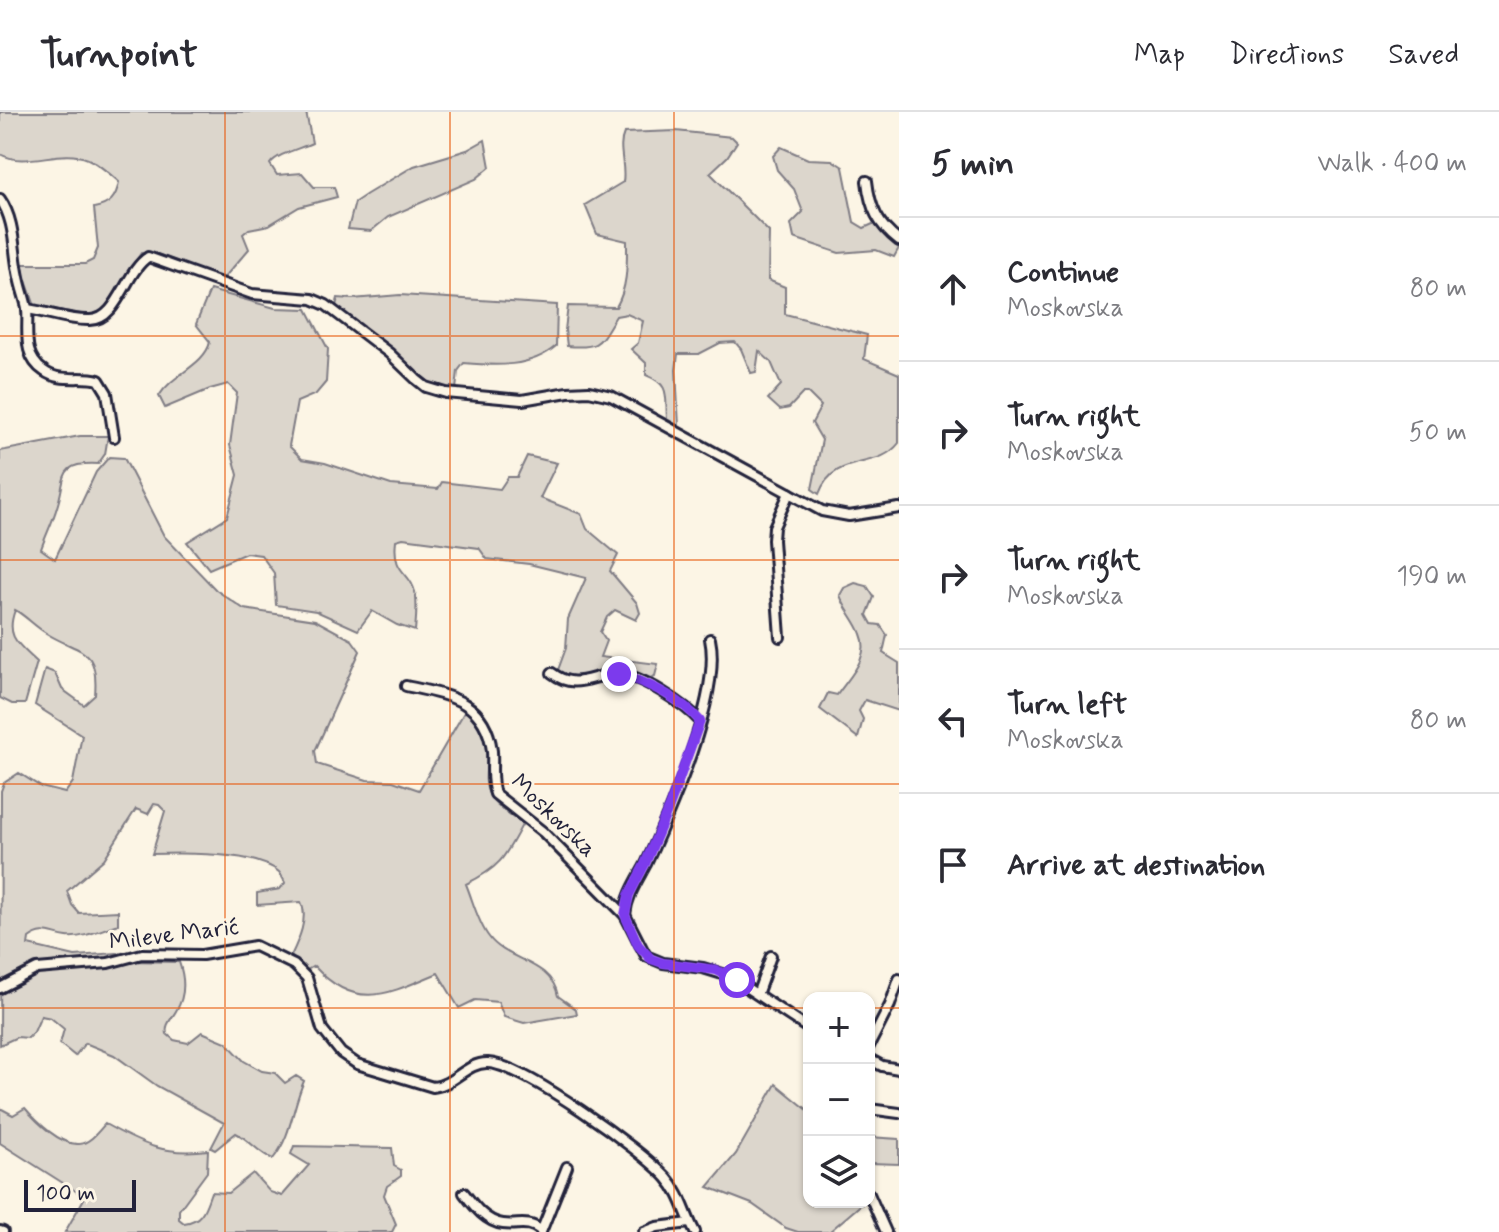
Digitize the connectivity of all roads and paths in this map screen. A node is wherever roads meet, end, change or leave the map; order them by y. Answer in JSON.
{"nodes":[{"id":1,"x":867,"y":181,"type":"dead end"},
{"id":2,"x":0,"y":199,"type":"edge"},
{"id":3,"x":899,"y":241,"type":"edge"},
{"id":4,"x":27,"y":309,"type":"junction"},
{"id":5,"x":114,"y":437,"type":"dead end"},
{"id":6,"x":789,"y":493,"type":"junction"},
{"id":7,"x":899,"y":508,"type":"edge"},
{"id":8,"x":780,"y":637,"type":"dead end"},
{"id":9,"x":710,"y":639,"type":"dead end"},
{"id":10,"x":552,"y":673,"type":"dead end"},
{"id":11,"x":406,"y":686,"type":"dead end"},
{"id":12,"x":700,"y":721,"type":"junction"},
{"id":13,"x":625,"y":915,"type":"junction"},
{"id":14,"x":771,"y":956,"type":"dead end"},
{"id":15,"x":899,"y":979,"type":"edge"},
{"id":16,"x":0,"y":988,"type":"edge"},
{"id":17,"x":758,"y":992,"type":"junction"},
{"id":18,"x":894,"y":1005,"type":"edge"},
{"id":19,"x":803,"y":1025,"type":"edge"},
{"id":20,"x":875,"y":1036,"type":"edge"},
{"id":21,"x":875,"y":1062,"type":"edge"},
{"id":22,"x":899,"y":1069,"type":"edge"},
{"id":23,"x":875,"y":1110,"type":"edge"},
{"id":24,"x":899,"y":1113,"type":"edge"},
{"id":25,"x":567,"y":1167,"type":"dead end"},
{"id":26,"x":464,"y":1193,"type":"dead end"},
{"id":27,"x":875,"y":1207,"type":"edge"},
{"id":28,"x":690,"y":1223,"type":"junction"},
{"id":29,"x":541,"y":1231,"type":"edge"},
{"id":30,"x":644,"y":1232,"type":"edge"},
{"id":31,"x":695,"y":1232,"type":"edge"},
{"id":32,"x":886,"y":1232,"type":"edge"}],
"edges":[{"from":1,"to":3,"type":"street"},
{"from":2,"to":4,"type":"street"},
{"from":4,"to":5,"type":"street"},
{"from":4,"to":6,"type":"street"},
{"from":6,"to":7,"type":"street"},
{"from":6,"to":8,"type":"street"},
{"from":9,"to":12,"type":"street"},
{"from":10,"to":12,"type":"street"},
{"from":11,"to":13,"type":"street","name":"Moskovska"},
{"from":12,"to":13,"type":"street"},
{"from":13,"to":17,"type":"street","name":"Moskovska"},
{"from":14,"to":17,"type":"street"},
{"from":15,"to":18,"type":"street"},
{"from":16,"to":28,"type":"street","name":"Mileve Marić"},
{"from":17,"to":19,"type":"street","name":"Moskovska"},
{"from":18,"to":20,"type":"street"},
{"from":21,"to":22,"type":"street"},
{"from":23,"to":24,"type":"street"},
{"from":25,"to":29,"type":"street"},
{"from":26,"to":29,"type":"street"},
{"from":27,"to":32,"type":"street"},
{"from":28,"to":30,"type":"street"},
{"from":28,"to":31,"type":"street","name":"Mileve Marić"}]}
